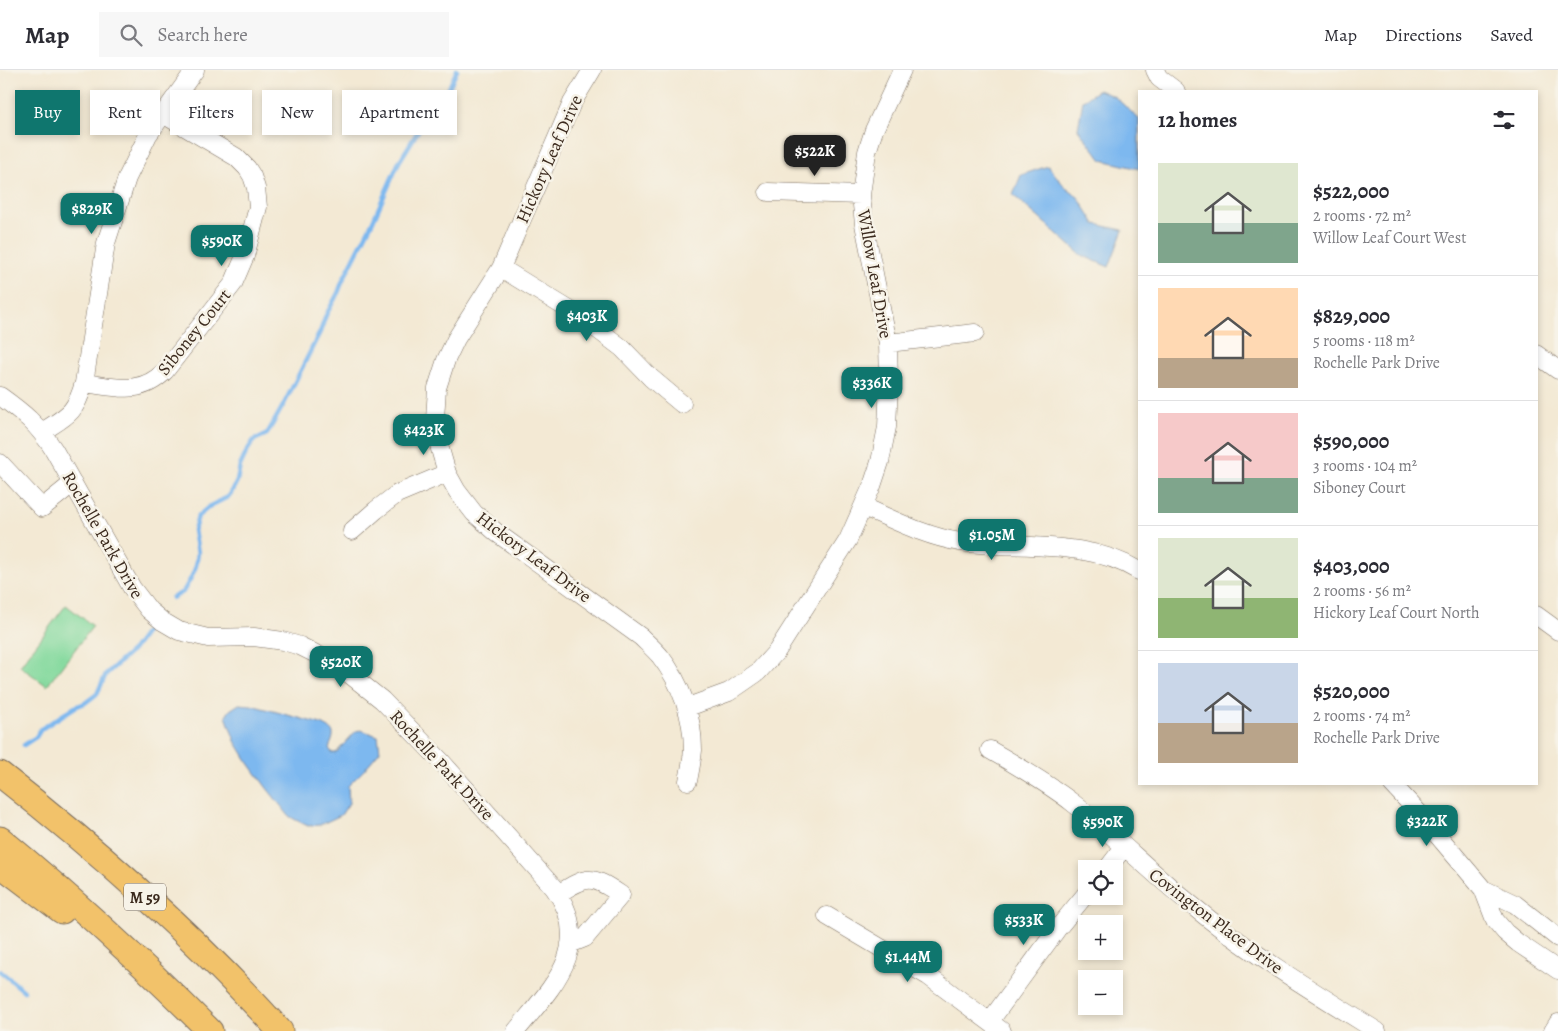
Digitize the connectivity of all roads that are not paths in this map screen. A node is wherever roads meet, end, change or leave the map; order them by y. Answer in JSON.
{"nodes":[{"id":1,"x":195,"y":70,"type":"edge"},
{"id":2,"x":592,"y":70,"type":"edge"},
{"id":3,"x":902,"y":70,"type":"edge"},
{"id":4,"x":1155,"y":70,"type":"edge"},
{"id":5,"x":1175,"y":90,"type":"edge"},
{"id":6,"x":163,"y":114,"type":"junction"},
{"id":7,"x":768,"y":192,"type":"dead end"},
{"id":8,"x":861,"y":195,"type":"junction"},
{"id":9,"x":501,"y":268,"type":"junction"},
{"id":10,"x":975,"y":333,"type":"dead end"},
{"id":11,"x":888,"y":344,"type":"junction"},
{"id":12,"x":1538,"y":355,"type":"edge"},
{"id":13,"x":1558,"y":370,"type":"edge"},
{"id":14,"x":84,"y":383,"type":"junction"},
{"id":15,"x":0,"y":396,"type":"edge"},
{"id":16,"x":682,"y":404,"type":"dead end"},
{"id":17,"x":42,"y":432,"type":"junction"},
{"id":18,"x":0,"y":463,"type":"edge"},
{"id":19,"x":447,"y":473,"type":"junction"},
{"id":20,"x":73,"y":483,"type":"junction"},
{"id":21,"x":864,"y":507,"type":"junction"},
{"id":22,"x":352,"y":531,"type":"dead end"},
{"id":23,"x":1138,"y":570,"type":"edge"},
{"id":24,"x":1538,"y":616,"type":"edge"},
{"id":25,"x":1558,"y":631,"type":"edge"},
{"id":26,"x":688,"y":707,"type":"junction"},
{"id":27,"x":990,"y":750,"type":"dead end"},
{"id":28,"x":0,"y":774,"type":"edge"},
{"id":29,"x":688,"y":781,"type":"dead end"},
{"id":30,"x":1393,"y":785,"type":"edge"},
{"id":31,"x":0,"y":839,"type":"edge"},
{"id":32,"x":1124,"y":847,"type":"junction"},
{"id":33,"x":1114,"y":860,"type":"edge"},
{"id":34,"x":0,"y":864,"type":"edge"},
{"id":35,"x":1483,"y":889,"type":"junction"},
{"id":36,"x":558,"y":894,"type":"junction"},
{"id":37,"x":1078,"y":904,"type":"edge"},
{"id":38,"x":828,"y":916,"type":"dead end"},
{"id":39,"x":1558,"y":938,"type":"edge"},
{"id":40,"x":570,"y":944,"type":"junction"},
{"id":41,"x":1558,"y":970,"type":"edge"},
{"id":42,"x":180,"y":1002,"type":"junction"},
{"id":43,"x":1558,"y":1023,"type":"edge"},
{"id":44,"x":996,"y":1026,"type":"edge"},
{"id":45,"x":210,"y":1031,"type":"edge"},
{"id":46,"x":280,"y":1031,"type":"edge"},
{"id":47,"x":516,"y":1031,"type":"edge"},
{"id":48,"x":1376,"y":1031,"type":"edge"},
{"id":49,"x":1553,"y":1031,"type":"edge"}],
"edges":[{"from":1,"to":6,"type":"street"},
{"from":2,"to":9,"type":"street","name":"Hickory Leaf Drive"},
{"from":3,"to":8,"type":"street","name":"Willow Leaf Drive"},
{"from":4,"to":5,"type":"street"},
{"from":6,"to":14,"type":"street"},
{"from":6,"to":14,"type":"street","name":"Siboney Court"},
{"from":7,"to":8,"type":"street"},
{"from":8,"to":11,"type":"street","name":"Willow Leaf Drive"},
{"from":9,"to":16,"type":"street"},
{"from":9,"to":19,"type":"street","name":"Hickory Leaf Drive"},
{"from":10,"to":11,"type":"street"},
{"from":11,"to":21,"type":"street","name":"Willow Leaf Drive"},
{"from":12,"to":13,"type":"street"},
{"from":14,"to":17,"type":"street"},
{"from":15,"to":17,"type":"street","name":"Rochelle Park Drive"},
{"from":17,"to":20,"type":"street","name":"Rochelle Park Drive"},
{"from":18,"to":20,"type":"street"},
{"from":19,"to":22,"type":"street"},
{"from":19,"to":26,"type":"street","name":"Hickory Leaf Drive"},
{"from":20,"to":36,"type":"street","name":"Rochelle Park Drive"},
{"from":21,"to":23,"type":"street"},
{"from":21,"to":26,"type":"street","name":"Willow Leaf Drive"},
{"from":24,"to":25,"type":"street"},
{"from":26,"to":29,"type":"street","name":"Hickory Leaf Drive"},
{"from":27,"to":32,"type":"street","name":"Covington Place Drive"},
{"from":28,"to":46,"type":"highway","number":"M 59"},
{"from":30,"to":35,"type":"street"},
{"from":31,"to":42,"type":"highway"},
{"from":32,"to":33,"type":"street"},
{"from":32,"to":48,"type":"street","name":"Covington Place Drive"},
{"from":34,"to":42,"type":"highway"},
{"from":35,"to":39,"type":"street"},
{"from":35,"to":41,"type":"street"},
{"from":36,"to":40,"type":"street","name":"Rochelle Park Drive"},
{"from":36,"to":40,"type":"street"},
{"from":37,"to":44,"type":"street"},
{"from":38,"to":44,"type":"street"},
{"from":40,"to":47,"type":"street","name":"Rochelle Park Drive"},
{"from":42,"to":45,"type":"highway"},
{"from":43,"to":49,"type":"street"}]}
